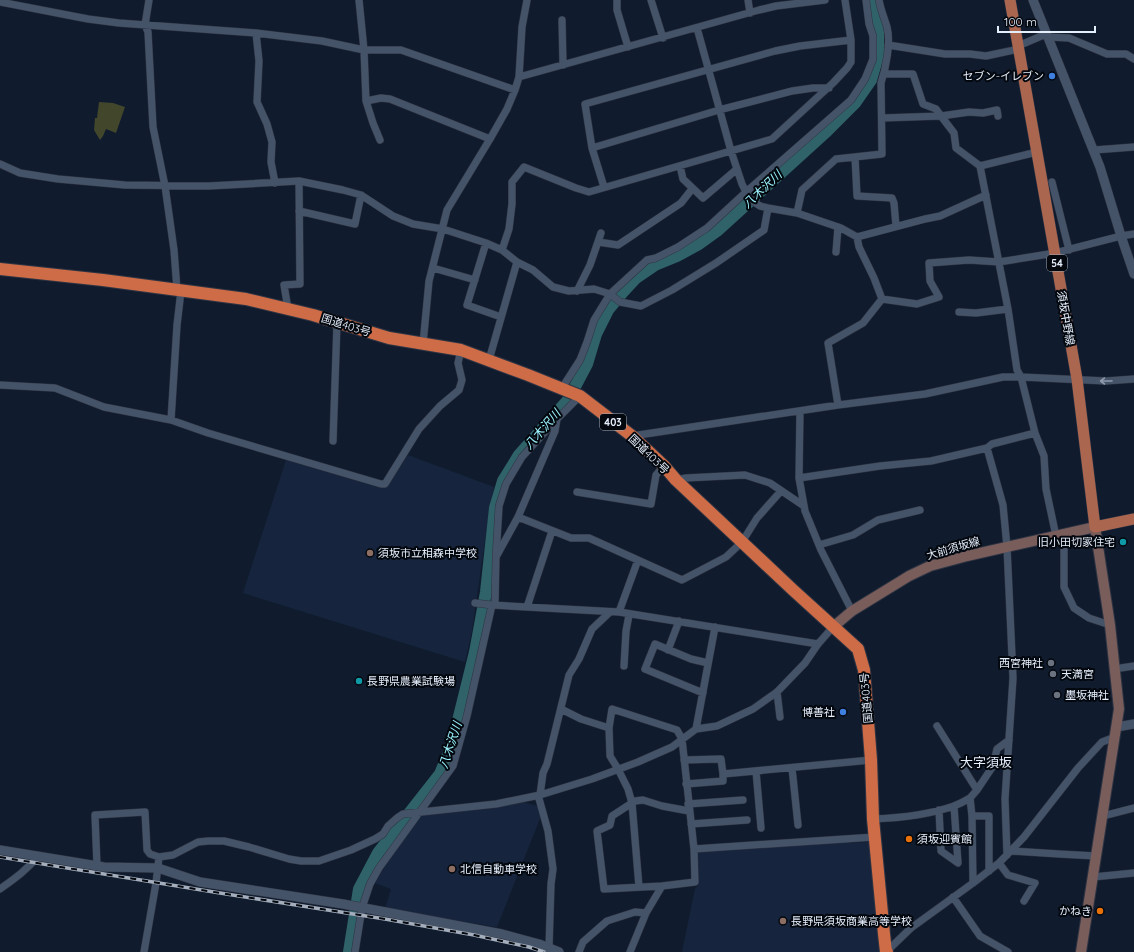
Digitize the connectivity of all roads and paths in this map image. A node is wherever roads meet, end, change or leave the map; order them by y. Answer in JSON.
{"nodes":[{"id":1,"x":149,"y":0,"type":"edge"},
{"id":2,"x":359,"y":0,"type":"edge"},
{"id":3,"x":527,"y":0,"type":"edge"},
{"id":4,"x":617,"y":0,"type":"edge"},
{"id":5,"x":651,"y":0,"type":"edge"},
{"id":6,"x":748,"y":0,"type":"edge"},
{"id":7,"x":825,"y":0,"type":"edge"},
{"id":8,"x":844,"y":0,"type":"edge"},
{"id":9,"x":866,"y":0,"type":"edge"},
{"id":10,"x":879,"y":0,"type":"edge"},
{"id":11,"x":1010,"y":0,"type":"edge"},
{"id":12,"x":1033,"y":0,"type":"edge"},
{"id":13,"x":0,"y":2,"type":"edge"},
{"id":14,"x":750,"y":13,"type":"junction"},
{"id":15,"x":562,"y":20,"type":"dead end"},
{"id":16,"x":145,"y":25,"type":"junction"},
{"id":17,"x":697,"y":28,"type":"junction"},
{"id":18,"x":256,"y":33,"type":"junction"},
{"id":19,"x":1047,"y":35,"type":"junction"},
{"id":20,"x":663,"y":38,"type":"junction"},
{"id":21,"x":851,"y":40,"type":"junction"},
{"id":22,"x":888,"y":45,"type":"junction"},
{"id":23,"x":628,"y":47,"type":"junction"},
{"id":24,"x":1019,"y":47,"type":"junction"},
{"id":25,"x":364,"y":50,"type":"junction"},
{"id":26,"x":1134,"y":59,"type":"edge"},
{"id":27,"x":563,"y":65,"type":"junction"},
{"id":28,"x":708,"y":69,"type":"junction"},
{"id":29,"x":884,"y":74,"type":"junction"},
{"id":30,"x":519,"y":77,"type":"junction"},
{"id":31,"x":828,"y":88,"type":"junction"},
{"id":32,"x":515,"y":90,"type":"junction"},
{"id":33,"x":366,"y":101,"type":"junction"},
{"id":34,"x":719,"y":110,"type":"junction"},
{"id":35,"x":941,"y":116,"type":"junction"},
{"id":36,"x":998,"y":116,"type":"dead end"},
{"id":37,"x":882,"y":118,"type":"junction"},
{"id":38,"x":490,"y":139,"type":"junction"},
{"id":39,"x":380,"y":140,"type":"dead end"},
{"id":40,"x":1134,"y":147,"type":"edge"},
{"id":41,"x":592,"y":148,"type":"junction"},
{"id":42,"x":1094,"y":150,"type":"junction"},
{"id":43,"x":731,"y":151,"type":"junction"},
{"id":44,"x":1037,"y":152,"type":"junction"},
{"id":45,"x":855,"y":157,"type":"junction"},
{"id":46,"x":0,"y":164,"type":"edge"},
{"id":47,"x":680,"y":166,"type":"junction"},
{"id":48,"x":980,"y":166,"type":"junction"},
{"id":49,"x":737,"y":169,"type":"junction"},
{"id":50,"x":299,"y":181,"type":"junction"},
{"id":51,"x":1052,"y":182,"type":"dead end"},
{"id":52,"x":275,"y":183,"type":"junction"},
{"id":53,"x":165,"y":186,"type":"junction"},
{"id":54,"x":604,"y":187,"type":"junction"},
{"id":55,"x":692,"y":189,"type":"junction"},
{"id":56,"x":747,"y":193,"type":"junction"},
{"id":57,"x":361,"y":195,"type":"junction"},
{"id":58,"x":986,"y":195,"type":"junction"},
{"id":59,"x":768,"y":208,"type":"junction"},
{"id":60,"x":299,"y":211,"type":"junction"},
{"id":61,"x":796,"y":213,"type":"junction"},
{"id":62,"x":896,"y":226,"type":"junction"},
{"id":63,"x":838,"y":227,"type":"junction"},
{"id":64,"x":443,"y":229,"type":"junction"},
{"id":65,"x":601,"y":233,"type":"dead end"},
{"id":66,"x":1134,"y":234,"type":"edge"},
{"id":67,"x":1121,"y":236,"type":"junction"},
{"id":68,"x":857,"y":237,"type":"junction"},
{"id":69,"x":598,"y":242,"type":"junction"},
{"id":70,"x":486,"y":243,"type":"junction"},
{"id":71,"x":502,"y":250,"type":"junction"},
{"id":72,"x":1070,"y":250,"type":"junction"},
{"id":73,"x":836,"y":252,"type":"dead end"},
{"id":74,"x":1055,"y":253,"type":"junction"},
{"id":75,"x":517,"y":262,"type":"junction"},
{"id":76,"x":999,"y":262,"type":"junction"},
{"id":77,"x":433,"y":268,"type":"junction"},
{"id":78,"x":0,"y":269,"type":"edge"},
{"id":79,"x":1134,"y":274,"type":"edge"},
{"id":80,"x":475,"y":280,"type":"junction"},
{"id":81,"x":179,"y":291,"type":"junction"},
{"id":82,"x":577,"y":291,"type":"junction"},
{"id":83,"x":610,"y":294,"type":"junction"},
{"id":84,"x":882,"y":299,"type":"junction"},
{"id":85,"x":288,"y":309,"type":"junction"},
{"id":86,"x":1008,"y":309,"type":"junction"},
{"id":87,"x":959,"y":312,"type":"dead end"},
{"id":88,"x":501,"y":316,"type":"junction"},
{"id":89,"x":337,"y":323,"type":"junction"},
{"id":90,"x":423,"y":344,"type":"junction"},
{"id":91,"x":461,"y":350,"type":"junction"},
{"id":92,"x":489,"y":360,"type":"junction"},
{"id":93,"x":1021,"y":376,"type":"junction"},
{"id":94,"x":1077,"y":379,"type":"junction"},
{"id":95,"x":1134,"y":379,"type":"edge"},
{"id":96,"x":0,"y":385,"type":"edge"},
{"id":97,"x":562,"y":388,"type":"junction"},
{"id":98,"x":580,"y":396,"type":"junction"},
{"id":99,"x":838,"y":405,"type":"junction"},
{"id":100,"x":800,"y":411,"type":"junction"},
{"id":101,"x":557,"y":419,"type":"junction"},
{"id":102,"x":171,"y":420,"type":"junction"},
{"id":103,"x":1035,"y":433,"type":"junction"},
{"id":104,"x":632,"y":436,"type":"junction"},
{"id":105,"x":333,"y":441,"type":"dead end"},
{"id":106,"x":987,"y":448,"type":"junction"},
{"id":107,"x":664,"y":466,"type":"junction"},
{"id":108,"x":799,"y":478,"type":"junction"},
{"id":109,"x":676,"y":480,"type":"junction"},
{"id":110,"x":781,"y":491,"type":"junction"},
{"id":111,"x":578,"y":492,"type":"dead end"},
{"id":112,"x":804,"y":506,"type":"junction"},
{"id":113,"x":920,"y":510,"type":"dead end"},
{"id":114,"x":518,"y":517,"type":"junction"},
{"id":115,"x":1134,"y":519,"type":"edge"},
{"id":116,"x":1095,"y":527,"type":"junction"},
{"id":117,"x":552,"y":531,"type":"junction"},
{"id":118,"x":1060,"y":535,"type":"junction"},
{"id":119,"x":742,"y":542,"type":"junction"},
{"id":120,"x":819,"y":545,"type":"junction"},
{"id":121,"x":1007,"y":546,"type":"junction"},
{"id":122,"x":496,"y":557,"type":"junction"},
{"id":123,"x":638,"y":560,"type":"junction"},
{"id":124,"x":475,"y":603,"type":"dead end"},
{"id":125,"x":494,"y":605,"type":"junction"},
{"id":126,"x":527,"y":607,"type":"junction"},
{"id":127,"x":852,"y":611,"type":"junction"},
{"id":128,"x":610,"y":612,"type":"junction"},
{"id":129,"x":619,"y":612,"type":"junction"},
{"id":130,"x":629,"y":615,"type":"junction"},
{"id":131,"x":679,"y":621,"type":"junction"},
{"id":132,"x":1110,"y":625,"type":"junction"},
{"id":133,"x":715,"y":627,"type":"junction"},
{"id":134,"x":833,"y":627,"type":"junction"},
{"id":135,"x":818,"y":644,"type":"junction"},
{"id":136,"x":668,"y":650,"type":"junction"},
{"id":137,"x":708,"y":663,"type":"junction"},
{"id":138,"x":624,"y":666,"type":"dead end"},
{"id":139,"x":1134,"y":666,"type":"edge"},
{"id":140,"x":1114,"y":669,"type":"junction"},
{"id":141,"x":703,"y":692,"type":"junction"},
{"id":142,"x":777,"y":692,"type":"junction"},
{"id":143,"x":561,"y":709,"type":"junction"},
{"id":144,"x":780,"y":718,"type":"dead end"},
{"id":145,"x":1134,"y":724,"type":"edge"},
{"id":146,"x":937,"y":726,"type":"dead end"},
{"id":147,"x":610,"y":728,"type":"junction"},
{"id":148,"x":696,"y":729,"type":"junction"},
{"id":149,"x":1116,"y":732,"type":"junction"},
{"id":150,"x":682,"y":739,"type":"junction"},
{"id":151,"x":1009,"y":740,"type":"junction"},
{"id":152,"x":684,"y":760,"type":"junction"},
{"id":153,"x":871,"y":760,"type":"junction"},
{"id":154,"x":792,"y":768,"type":"junction"},
{"id":155,"x":618,"y":769,"type":"junction"},
{"id":156,"x":756,"y":771,"type":"junction"},
{"id":157,"x":723,"y":774,"type":"junction"},
{"id":158,"x":686,"y":784,"type":"junction"},
{"id":159,"x":977,"y":790,"type":"junction"},
{"id":160,"x":539,"y":795,"type":"junction"},
{"id":161,"x":970,"y":798,"type":"junction"},
{"id":162,"x":743,"y":800,"type":"dead end"},
{"id":163,"x":632,"y":803,"type":"junction"},
{"id":164,"x":954,"y":806,"type":"junction"},
{"id":165,"x":689,"y":808,"type":"junction"},
{"id":166,"x":1134,"y":808,"type":"edge"},
{"id":167,"x":939,"y":810,"type":"junction"},
{"id":168,"x":418,"y":813,"type":"junction"},
{"id":169,"x":972,"y":816,"type":"junction"},
{"id":170,"x":1103,"y":816,"type":"junction"},
{"id":171,"x":747,"y":820,"type":"dead end"},
{"id":172,"x":873,"y":820,"type":"junction"},
{"id":173,"x":691,"y":824,"type":"junction"},
{"id":174,"x":798,"y":825,"type":"dead end"},
{"id":175,"x":761,"y":828,"type":"dead end"},
{"id":176,"x":875,"y":837,"type":"junction"},
{"id":177,"x":694,"y":849,"type":"junction"},
{"id":178,"x":0,"y":850,"type":"edge"},
{"id":179,"x":1010,"y":853,"type":"junction"},
{"id":180,"x":38,"y":856,"type":"junction"},
{"id":181,"x":1096,"y":856,"type":"junction"},
{"id":182,"x":160,"y":857,"type":"junction"},
{"id":183,"x":999,"y":863,"type":"junction"},
{"id":184,"x":97,"y":866,"type":"junction"},
{"id":185,"x":158,"y":868,"type":"junction"},
{"id":186,"x":989,"y":871,"type":"junction"},
{"id":187,"x":1134,"y":873,"type":"edge"},
{"id":188,"x":1093,"y":877,"type":"junction"},
{"id":189,"x":974,"y":883,"type":"junction"},
{"id":190,"x":662,"y":886,"type":"junction"},
{"id":191,"x":639,"y":887,"type":"junction"},
{"id":192,"x":0,"y":889,"type":"edge"},
{"id":193,"x":953,"y":897,"type":"junction"},
{"id":194,"x":1024,"y":901,"type":"dead end"},
{"id":195,"x":362,"y":908,"type":"junction"},
{"id":196,"x":646,"y":913,"type":"junction"},
{"id":197,"x":549,"y":948,"type":"junction"},
{"id":198,"x":144,"y":952,"type":"edge"},
{"id":199,"x":355,"y":952,"type":"edge"},
{"id":200,"x":559,"y":952,"type":"edge"},
{"id":201,"x":579,"y":952,"type":"edge"},
{"id":202,"x":630,"y":952,"type":"edge"},
{"id":203,"x":887,"y":952,"type":"edge"},
{"id":204,"x":1008,"y":952,"type":"edge"},
{"id":205,"x":1081,"y":952,"type":"edge"}],
"edges":[{"from":1,"to":16,"type":"street"},
{"from":2,"to":25,"type":"street"},
{"from":3,"to":30,"type":"street"},
{"from":4,"to":23,"type":"street"},
{"from":5,"to":20,"type":"street"},
{"from":6,"to":14,"type":"street"},
{"from":7,"to":14,"type":"street"},
{"from":8,"to":21,"type":"street"},
{"from":9,"to":56,"type":"street"},
{"from":10,"to":22,"type":"street"},
{"from":11,"to":24,"type":"main road","name":"須坂中野線","number":"54"},
{"from":12,"to":19,"type":"street"},
{"from":13,"to":16,"type":"street"},
{"from":14,"to":17,"type":"street"},
{"from":15,"to":27,"type":"street"},
{"from":16,"to":18,"type":"street"},
{"from":16,"to":53,"type":"street"},
{"from":17,"to":20,"type":"street"},
{"from":17,"to":28,"type":"street"},
{"from":18,"to":25,"type":"street"},
{"from":18,"to":52,"type":"street"},
{"from":19,"to":24,"type":"street"},
{"from":19,"to":26,"type":"street"},
{"from":19,"to":42,"type":"street"},
{"from":20,"to":23,"type":"street"},
{"from":21,"to":28,"type":"street"},
{"from":21,"to":31,"type":"street"},
{"from":22,"to":24,"type":"street"},
{"from":22,"to":29,"type":"street"},
{"from":23,"to":27,"type":"street"},
{"from":24,"to":44,"type":"main road","name":"須坂中野線","number":"54"},
{"from":25,"to":32,"type":"street"},
{"from":25,"to":33,"type":"street"},
{"from":27,"to":30,"type":"street"},
{"from":28,"to":34,"type":"street"},
{"from":28,"to":41,"type":"street"},
{"from":29,"to":35,"type":"street"},
{"from":29,"to":37,"type":"street"},
{"from":30,"to":32,"type":"street"},
{"from":31,"to":34,"type":"street"},
{"from":31,"to":43,"type":"street"},
{"from":32,"to":38,"type":"street"},
{"from":33,"to":38,"type":"street"},
{"from":33,"to":39,"type":"street"},
{"from":34,"to":41,"type":"street"},
{"from":34,"to":43,"type":"street"},
{"from":35,"to":36,"type":"street"},
{"from":35,"to":37,"type":"street"},
{"from":35,"to":48,"type":"street"},
{"from":37,"to":45,"type":"street"},
{"from":38,"to":64,"type":"street"},
{"from":40,"to":42,"type":"street"},
{"from":41,"to":54,"type":"street"},
{"from":42,"to":67,"type":"street"},
{"from":43,"to":47,"type":"street"},
{"from":43,"to":49,"type":"street"},
{"from":44,"to":48,"type":"street"},
{"from":44,"to":74,"type":"main road","name":"須坂中野線","number":"54"},
{"from":45,"to":61,"type":"street"},
{"from":45,"to":62,"type":"street"},
{"from":46,"to":53,"type":"street"},
{"from":47,"to":54,"type":"street"},
{"from":47,"to":55,"type":"street"},
{"from":48,"to":58,"type":"street"},
{"from":49,"to":55,"type":"street"},
{"from":49,"to":56,"type":"street"},
{"from":50,"to":52,"type":"street"},
{"from":50,"to":57,"type":"street"},
{"from":50,"to":60,"type":"street"},
{"from":51,"to":72,"type":"street"},
{"from":52,"to":53,"type":"street"},
{"from":53,"to":81,"type":"street"},
{"from":54,"to":71,"type":"street"},
{"from":55,"to":69,"type":"street"},
{"from":56,"to":59,"type":"street"},
{"from":56,"to":83,"type":"street"},
{"from":57,"to":60,"type":"street"},
{"from":57,"to":64,"type":"street"},
{"from":58,"to":62,"type":"street"},
{"from":58,"to":76,"type":"street"},
{"from":59,"to":61,"type":"street"},
{"from":59,"to":83,"type":"street"},
{"from":60,"to":85,"type":"street"},
{"from":61,"to":63,"type":"street"},
{"from":62,"to":68,"type":"street"},
{"from":63,"to":68,"type":"street"},
{"from":63,"to":73,"type":"street"},
{"from":64,"to":70,"type":"street"},
{"from":64,"to":77,"type":"street"},
{"from":65,"to":69,"type":"street"},
{"from":66,"to":67,"type":"street"},
{"from":67,"to":72,"type":"street"},
{"from":67,"to":79,"type":"street"},
{"from":68,"to":84,"type":"street"},
{"from":69,"to":82,"type":"street"},
{"from":70,"to":71,"type":"street"},
{"from":70,"to":80,"type":"street"},
{"from":71,"to":75,"type":"street"},
{"from":72,"to":74,"type":"street"},
{"from":74,"to":76,"type":"street"},
{"from":74,"to":94,"type":"main road","name":"須坂中野線","number":"54"},
{"from":75,"to":82,"type":"street"},
{"from":75,"to":88,"type":"street"},
{"from":76,"to":84,"type":"street"},
{"from":76,"to":86,"type":"street"},
{"from":77,"to":80,"type":"street"},
{"from":77,"to":90,"type":"street"},
{"from":78,"to":81,"type":"highway","name":"国道403号","number":"403"},
{"from":80,"to":88,"type":"street"},
{"from":81,"to":85,"type":"highway","name":"国道403号","number":"403"},
{"from":81,"to":102,"type":"street"},
{"from":82,"to":83,"type":"street"},
{"from":83,"to":97,"type":"street"},
{"from":84,"to":99,"type":"street"},
{"from":85,"to":89,"type":"highway","name":"国道403号","number":"403"},
{"from":86,"to":87,"type":"street"},
{"from":86,"to":93,"type":"street"},
{"from":88,"to":92,"type":"street"},
{"from":89,"to":90,"type":"highway","name":"国道403号","number":"403"},
{"from":89,"to":105,"type":"street"},
{"from":90,"to":91,"type":"highway","name":"国道403号","number":"403"},
{"from":91,"to":92,"type":"highway","name":"国道403号","number":"403"},
{"from":91,"to":102,"type":"street"},
{"from":92,"to":97,"type":"highway","name":"国道403号","number":"403"},
{"from":93,"to":94,"type":"street"},
{"from":93,"to":99,"type":"street"},
{"from":93,"to":103,"type":"street"},
{"from":95,"to":94,"type":"street","one_way":true},
{"from":94,"to":116,"type":"main road","name":"須坂中野線","number":"54"},
{"from":96,"to":102,"type":"street"},
{"from":97,"to":98,"type":"highway","name":"国道403号","number":"403"},
{"from":98,"to":101,"type":"street"},
{"from":98,"to":104,"type":"highway","name":"国道403号","number":"403"},
{"from":99,"to":100,"type":"street"},
{"from":100,"to":104,"type":"street"},
{"from":100,"to":108,"type":"street"},
{"from":101,"to":114,"type":"street"},
{"from":101,"to":122,"type":"street"},
{"from":103,"to":106,"type":"street"},
{"from":103,"to":118,"type":"street"},
{"from":104,"to":107,"type":"highway","name":"国道403号","number":"403"},
{"from":106,"to":108,"type":"street"},
{"from":106,"to":121,"type":"street"},
{"from":107,"to":109,"type":"highway","name":"国道403号","number":"403"},
{"from":107,"to":111,"type":"street"},
{"from":108,"to":112,"type":"street"},
{"from":109,"to":110,"type":"street"},
{"from":109,"to":119,"type":"highway","name":"国道403号","number":"403"},
{"from":110,"to":112,"type":"street"},
{"from":110,"to":119,"type":"street"},
{"from":112,"to":120,"type":"street"},
{"from":113,"to":120,"type":"street"},
{"from":114,"to":117,"type":"street"},
{"from":114,"to":122,"type":"street"},
{"from":115,"to":116,"type":"main road"},
{"from":116,"to":118,"type":"main road","name":"大前須坂線"},
{"from":116,"to":132,"type":"main road"},
{"from":117,"to":123,"type":"street"},
{"from":117,"to":126,"type":"street"},
{"from":118,"to":121,"type":"main road","name":"大前須坂線"},
{"from":118,"to":132,"type":"street"},
{"from":119,"to":123,"type":"street"},
{"from":119,"to":134,"type":"highway","name":"国道403号","number":"403"},
{"from":120,"to":127,"type":"street"},
{"from":121,"to":127,"type":"main road","name":"大前須坂線"},
{"from":121,"to":151,"type":"street"},
{"from":122,"to":125,"type":"street"},
{"from":123,"to":129,"type":"street"},
{"from":124,"to":125,"type":"street"},
{"from":125,"to":126,"type":"street"},
{"from":125,"to":168,"type":"street"},
{"from":126,"to":128,"type":"street"},
{"from":127,"to":134,"type":"main road","name":"大前須坂線"},
{"from":128,"to":129,"type":"street"},
{"from":128,"to":143,"type":"street"},
{"from":129,"to":130,"type":"street"},
{"from":130,"to":131,"type":"street"},
{"from":130,"to":138,"type":"street"},
{"from":131,"to":133,"type":"street"},
{"from":131,"to":136,"type":"street"},
{"from":132,"to":140,"type":"main road"},
{"from":133,"to":135,"type":"street"},
{"from":133,"to":137,"type":"street"},
{"from":134,"to":135,"type":"street"},
{"from":134,"to":153,"type":"highway","name":"国道403号","number":"403"},
{"from":135,"to":142,"type":"street"},
{"from":136,"to":137,"type":"street"},
{"from":136,"to":141,"type":"street"},
{"from":137,"to":141,"type":"street"},
{"from":139,"to":140,"type":"street"},
{"from":140,"to":149,"type":"main road"},
{"from":141,"to":148,"type":"street"},
{"from":142,"to":144,"type":"street"},
{"from":142,"to":148,"type":"street"},
{"from":143,"to":147,"type":"street"},
{"from":143,"to":160,"type":"street"},
{"from":145,"to":149,"type":"street"},
{"from":146,"to":159,"type":"street"},
{"from":147,"to":150,"type":"street"},
{"from":147,"to":155,"type":"street"},
{"from":148,"to":150,"type":"street"},
{"from":149,"to":170,"type":"main road"},
{"from":149,"to":179,"type":"street"},
{"from":150,"to":152,"type":"street"},
{"from":150,"to":155,"type":"street"},
{"from":151,"to":159,"type":"street"},
{"from":151,"to":179,"type":"street"},
{"from":152,"to":157,"type":"street"},
{"from":152,"to":158,"type":"street"},
{"from":153,"to":154,"type":"street"},
{"from":153,"to":172,"type":"highway","name":"国道403号","number":"403"},
{"from":154,"to":156,"type":"street"},
{"from":154,"to":174,"type":"street"},
{"from":155,"to":160,"type":"street"},
{"from":155,"to":163,"type":"street"},
{"from":156,"to":157,"type":"street"},
{"from":156,"to":175,"type":"street"},
{"from":157,"to":158,"type":"street"},
{"from":158,"to":165,"type":"street"},
{"from":159,"to":161,"type":"street"},
{"from":160,"to":168,"type":"street"},
{"from":160,"to":197,"type":"street"},
{"from":161,"to":164,"type":"street"},
{"from":161,"to":169,"type":"street"},
{"from":162,"to":165,"type":"street"},
{"from":163,"to":165,"type":"street"},
{"from":163,"to":191,"type":"street"},
{"from":163,"to":191,"type":"street"},
{"from":164,"to":167,"type":"street"},
{"from":164,"to":167,"type":"street"},
{"from":165,"to":173,"type":"street"},
{"from":166,"to":170,"type":"street"},
{"from":167,"to":172,"type":"street"},
{"from":168,"to":182,"type":"street"},
{"from":168,"to":195,"type":"street"},
{"from":169,"to":186,"type":"street"},
{"from":169,"to":189,"type":"street"},
{"from":170,"to":181,"type":"main road"},
{"from":171,"to":173,"type":"street"},
{"from":172,"to":176,"type":"highway","name":"国道403号","number":"403"},
{"from":173,"to":177,"type":"street"},
{"from":176,"to":177,"type":"street"},
{"from":176,"to":203,"type":"highway","name":"国道403号","number":"403"},
{"from":177,"to":190,"type":"street"},
{"from":178,"to":180,"type":"street"},
{"from":179,"to":181,"type":"street"},
{"from":179,"to":183,"type":"street"},
{"from":180,"to":184,"type":"street"},
{"from":180,"to":192,"type":"street"},
{"from":181,"to":188,"type":"main road"},
{"from":182,"to":184,"type":"street"},
{"from":182,"to":185,"type":"street"},
{"from":183,"to":186,"type":"street"},
{"from":183,"to":194,"type":"street"},
{"from":184,"to":185,"type":"street"},
{"from":185,"to":195,"type":"street"},
{"from":185,"to":198,"type":"street"},
{"from":186,"to":189,"type":"street"},
{"from":187,"to":188,"type":"street"},
{"from":188,"to":205,"type":"main road"},
{"from":189,"to":193,"type":"street"},
{"from":190,"to":191,"type":"street"},
{"from":190,"to":196,"type":"street"},
{"from":193,"to":203,"type":"street"},
{"from":193,"to":204,"type":"street"},
{"from":195,"to":197,"type":"street"},
{"from":195,"to":199,"type":"street"},
{"from":196,"to":201,"type":"street"},
{"from":196,"to":202,"type":"street"},
{"from":197,"to":200,"type":"street"}]}
